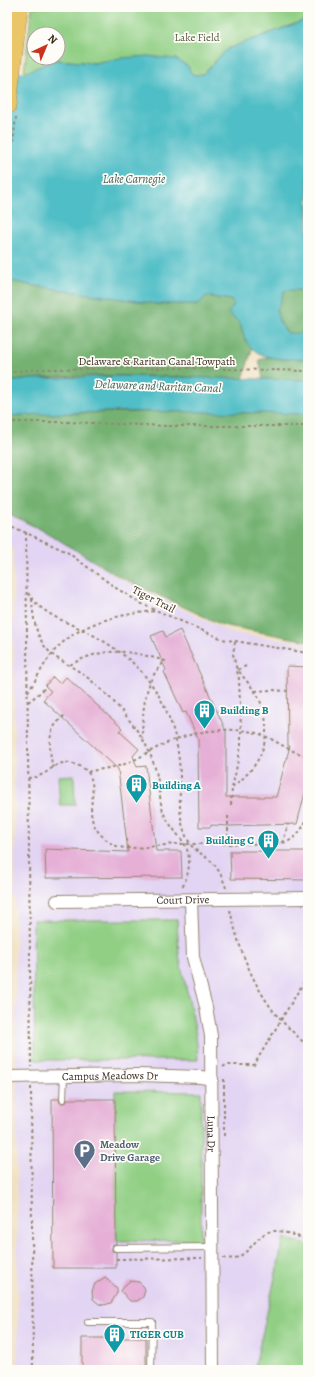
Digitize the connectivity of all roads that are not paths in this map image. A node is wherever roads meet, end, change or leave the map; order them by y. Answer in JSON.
{"nodes":[{"id":1,"x":18,"y":7,"type":"edge"},
{"id":2,"x":12,"y":109,"type":"edge"},
{"id":3,"x":308,"y":898,"type":"edge"},
{"id":4,"x":191,"y":900,"type":"junction"},
{"id":5,"x":57,"y":901,"type":"dead end"},
{"id":6,"x":64,"y":1076,"type":"junction"},
{"id":7,"x":7,"y":1077,"type":"edge"},
{"id":8,"x":212,"y":1079,"type":"junction"},
{"id":9,"x":64,"y":1099,"type":"dead end"},
{"id":10,"x":213,"y":1246,"type":"junction"},
{"id":11,"x":116,"y":1248,"type":"dead end"},
{"id":12,"x":88,"y":1322,"type":"dead end"},
{"id":13,"x":151,"y":1370,"type":"edge"},
{"id":14,"x":213,"y":1370,"type":"edge"}],
"edges":[{"from":1,"to":2,"type":"main road"},
{"from":3,"to":4,"type":"street","name":"Court Drive"},
{"from":4,"to":5,"type":"street","name":"Court Drive"},
{"from":4,"to":8,"type":"street","name":"Luna Dr"},
{"from":6,"to":7,"type":"street","name":"Campus Meadows Dr"},
{"from":6,"to":8,"type":"street","name":"Campus Meadows Dr"},
{"from":6,"to":9,"type":"lane"},
{"from":8,"to":10,"type":"street","name":"Luna Dr"},
{"from":10,"to":11,"type":"lane"},
{"from":10,"to":14,"type":"street","name":"Luna Dr"},
{"from":12,"to":13,"type":"lane"}]}
